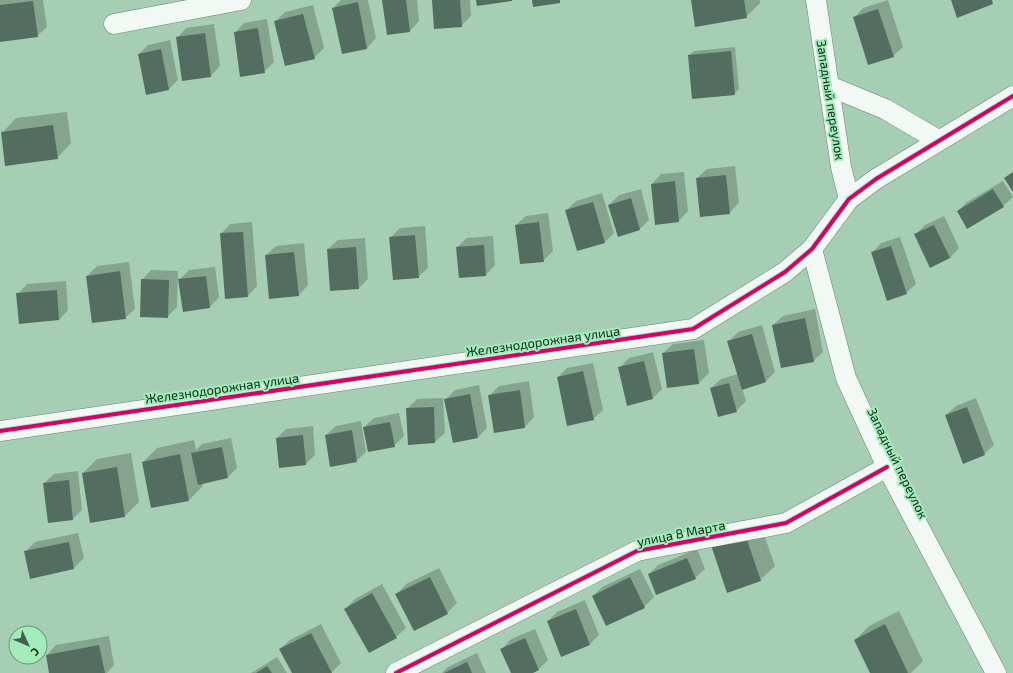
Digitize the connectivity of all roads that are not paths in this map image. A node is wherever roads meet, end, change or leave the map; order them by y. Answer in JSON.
{"nodes":[{"id":1,"x":241,"y":0,"type":"edge"},
{"id":2,"x":816,"y":0,"type":"edge"},
{"id":3,"x":114,"y":24,"type":"dead end"},
{"id":4,"x":829,"y":86,"type":"junction"},
{"id":5,"x":1013,"y":96,"type":"edge"},
{"id":6,"x":938,"y":140,"type":"junction"},
{"id":7,"x":849,"y":199,"type":"junction"},
{"id":8,"x":812,"y":249,"type":"junction"},
{"id":9,"x":0,"y":431,"type":"edge"},
{"id":10,"x":887,"y":467,"type":"junction"},
{"id":11,"x":396,"y":673,"type":"edge"},
{"id":12,"x":996,"y":673,"type":"edge"}],
"edges":[{"from":1,"to":3,"type":"street"},
{"from":2,"to":4,"type":"street","name":"Западный переулок"},
{"from":4,"to":6,"type":"street"},
{"from":4,"to":7,"type":"street","name":"Западный переулок"},
{"from":5,"to":6,"type":"street","name":"Железнодорожная улица"},
{"from":6,"to":7,"type":"street","name":"Железнодорожная улица"},
{"from":7,"to":8,"type":"street","name":"Железнодорожная улица"},
{"from":8,"to":9,"type":"street","name":"Железнодорожная улица"},
{"from":8,"to":10,"type":"street","name":"Западный переулок"},
{"from":10,"to":11,"type":"street","name":"улица 8 Марта"},
{"from":10,"to":12,"type":"street","name":"Западный переулок"}]}
